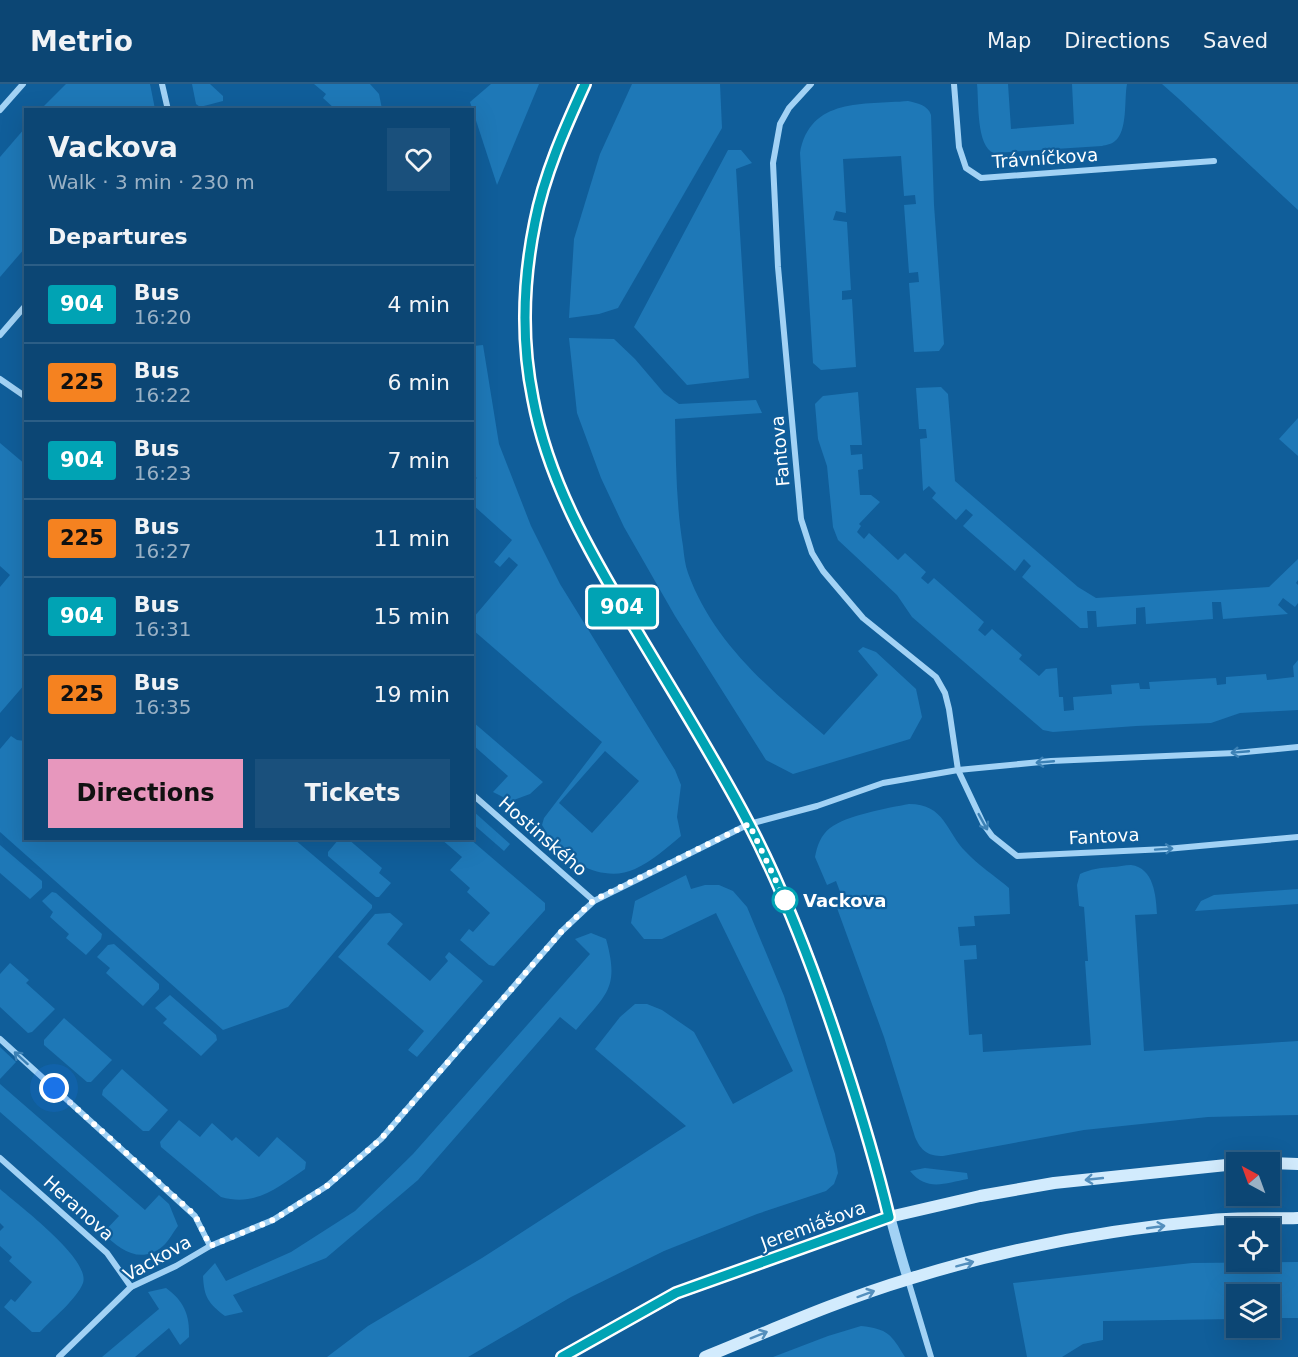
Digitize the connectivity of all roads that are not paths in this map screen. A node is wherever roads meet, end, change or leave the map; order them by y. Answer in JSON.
{"nodes":[{"id":1,"x":22,"y":84,"type":"edge"},
{"id":2,"x":162,"y":84,"type":"edge"},
{"id":3,"x":585,"y":84,"type":"edge"},
{"id":4,"x":811,"y":84,"type":"edge"},
{"id":5,"x":954,"y":84,"type":"edge"},
{"id":6,"x":168,"y":108,"type":"edge"},
{"id":7,"x":0,"y":110,"type":"edge"},
{"id":8,"x":1214,"y":161,"type":"dead end"},
{"id":9,"x":24,"y":307,"type":"edge"},
{"id":10,"x":0,"y":335,"type":"edge"},
{"id":11,"x":0,"y":379,"type":"edge"},
{"id":12,"x":24,"y":396,"type":"edge"},
{"id":13,"x":1298,"y":747,"type":"edge"},
{"id":14,"x":958,"y":770,"type":"junction"},
{"id":15,"x":474,"y":796,"type":"edge"},
{"id":16,"x":749,"y":824,"type":"junction"},
{"id":17,"x":1298,"y":837,"type":"edge"},
{"id":18,"x":594,"y":900,"type":"junction"},
{"id":19,"x":0,"y":1039,"type":"edge"},
{"id":20,"x":0,"y":1158,"type":"edge"},
{"id":21,"x":1280,"y":1163,"type":"edge"},
{"id":22,"x":1298,"y":1164,"type":"edge"},
{"id":23,"x":1226,"y":1165,"type":"edge"},
{"id":24,"x":889,"y":1217,"type":"junction"},
{"id":25,"x":1298,"y":1218,"type":"edge"},
{"id":26,"x":210,"y":1246,"type":"junction"},
{"id":27,"x":908,"y":1279,"type":"junction"},
{"id":28,"x":131,"y":1287,"type":"junction"},
{"id":29,"x":59,"y":1357,"type":"edge"},
{"id":30,"x":562,"y":1357,"type":"edge"},
{"id":31,"x":705,"y":1357,"type":"edge"},
{"id":32,"x":931,"y":1357,"type":"edge"}],
"edges":[{"from":1,"to":7,"type":"street"},
{"from":2,"to":6,"type":"street"},
{"from":3,"to":16,"type":"street"},
{"from":4,"to":14,"type":"street","name":"Fantova"},
{"from":5,"to":8,"type":"street","name":"Trávníčkova"},
{"from":9,"to":10,"type":"street"},
{"from":11,"to":12,"type":"street"},
{"from":13,"to":14,"type":"street","one_way":true},
{"from":14,"to":16,"type":"street"},
{"from":14,"to":17,"type":"street","name":"Fantova","one_way":true},
{"from":15,"to":18,"type":"street","name":"Hostinského"},
{"from":16,"to":18,"type":"street","name":"Vackova"},
{"from":16,"to":24,"type":"street"},
{"from":18,"to":26,"type":"street","name":"Vackova"},
{"from":26,"to":19,"type":"street","one_way":true},
{"from":20,"to":28,"type":"street","name":"Heranova"},
{"from":21,"to":22,"type":"main road"},
{"from":23,"to":24,"type":"main road","name":"Jeremiášova","one_way":true},
{"from":24,"to":27,"type":"street"},
{"from":24,"to":30,"type":"main road","name":"Jeremiášova"},
{"from":27,"to":25,"type":"main road","one_way":true},
{"from":26,"to":28,"type":"street","name":"Vackova"},
{"from":31,"to":27,"type":"main road","one_way":true},
{"from":27,"to":32,"type":"street"},
{"from":28,"to":29,"type":"street","name":"Vackova"}]}
